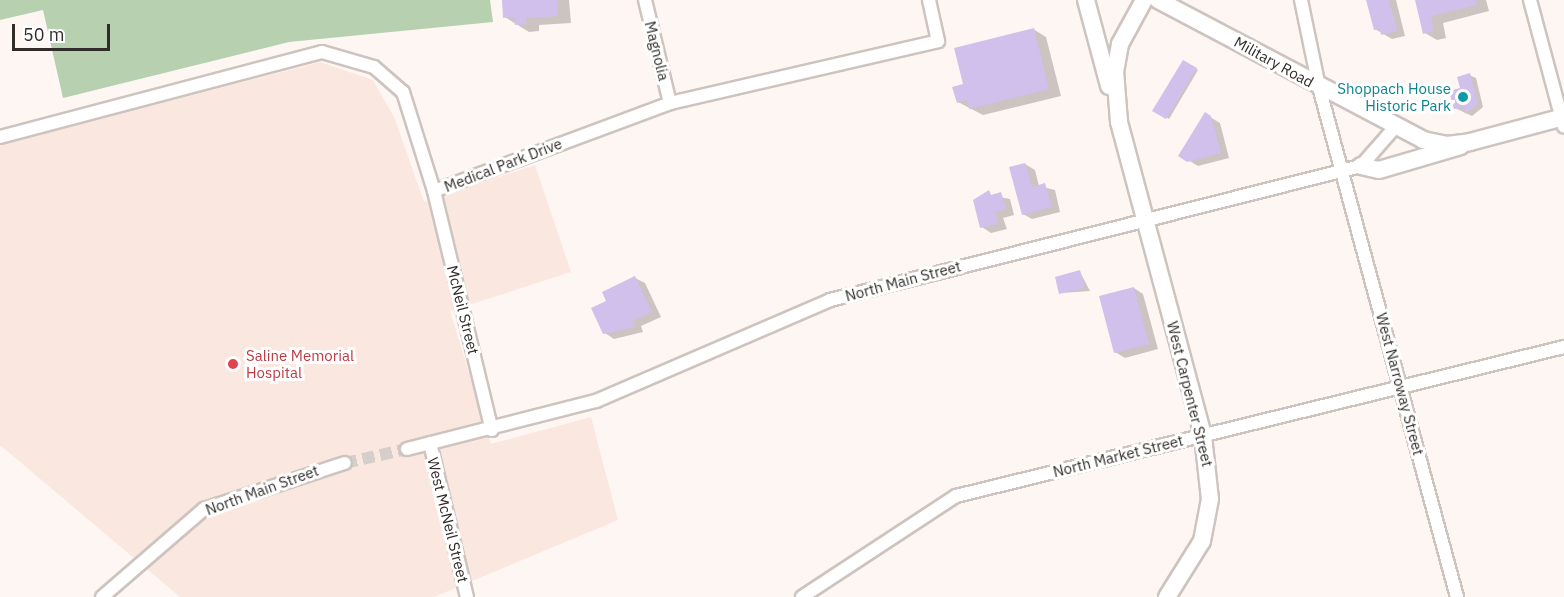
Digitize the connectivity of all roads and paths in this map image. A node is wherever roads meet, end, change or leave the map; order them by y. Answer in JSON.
{"nodes":[{"id":1,"x":645,"y":0,"type":"edge"},
{"id":2,"x":929,"y":0,"type":"edge"},
{"id":3,"x":1086,"y":0,"type":"edge"},
{"id":4,"x":1144,"y":0,"type":"edge"},
{"id":5,"x":1158,"y":0,"type":"edge"},
{"id":6,"x":1300,"y":0,"type":"edge"},
{"id":7,"x":1530,"y":0,"type":"edge"},
{"id":8,"x":1319,"y":87,"type":"junction"},
{"id":9,"x":670,"y":103,"type":"junction"},
{"id":10,"x":1563,"y":121,"type":"edge"},
{"id":11,"x":1119,"y":122,"type":"junction"},
{"id":12,"x":1396,"y":126,"type":"junction"},
{"id":13,"x":0,"y":137,"type":"edge"},
{"id":14,"x":1470,"y":142,"type":"junction"},
{"id":15,"x":1361,"y":166,"type":"junction"},
{"id":16,"x":1341,"y":171,"type":"junction"},
{"id":17,"x":434,"y":191,"type":"junction"},
{"id":18,"x":1144,"y":219,"type":"junction"},
{"id":19,"x":1564,"y":347,"type":"edge"},
{"id":20,"x":1399,"y":384,"type":"junction"},
{"id":21,"x":492,"y":430,"type":"junction"},
{"id":22,"x":1203,"y":436,"type":"junction"},
{"id":23,"x":430,"y":443,"type":"junction"},
{"id":24,"x":407,"y":449,"type":"tunnel mouth"},
{"id":25,"x":345,"y":463,"type":"tunnel mouth"},
{"id":26,"x":102,"y":597,"type":"edge"},
{"id":27,"x":467,"y":597,"type":"edge"},
{"id":28,"x":801,"y":597,"type":"edge"},
{"id":29,"x":1167,"y":597,"type":"edge"},
{"id":30,"x":1457,"y":597,"type":"edge"}],
"edges":[{"from":1,"to":9,"type":"street","name":"Magnolia"},
{"from":2,"to":9,"type":"street","name":"Medical Park Drive"},
{"from":3,"to":11,"type":"main road"},
{"from":4,"to":11,"type":"main road"},
{"from":5,"to":8,"type":"main road","name":"Military Road"},
{"from":6,"to":8,"type":"street","name":"West Narroway Street"},
{"from":7,"to":10,"type":"street"},
{"from":8,"to":12,"type":"main road","name":"Military Road"},
{"from":8,"to":16,"type":"street","name":"West Narroway Street"},
{"from":9,"to":17,"type":"street","name":"Medical Park Drive"},
{"from":10,"to":14,"type":"main road","name":"Military Road"},
{"from":11,"to":18,"type":"main road","name":"West Carpenter Street"},
{"from":12,"to":14,"type":"main road","name":"Military Road"},
{"from":12,"to":15,"type":"street"},
{"from":13,"to":17,"type":"street","name":"Medical Park Drive"},
{"from":14,"to":15,"type":"main road"},
{"from":15,"to":16,"type":"street","name":"North Main Street"},
{"from":16,"to":18,"type":"street","name":"North Main Street"},
{"from":16,"to":20,"type":"street","name":"West Narroway Street"},
{"from":17,"to":21,"type":"street","name":"McNeil Street"},
{"from":18,"to":21,"type":"street","name":"North Main Street"},
{"from":18,"to":22,"type":"main road","name":"West Carpenter Street"},
{"from":19,"to":20,"type":"street","name":"North Market Street"},
{"from":20,"to":22,"type":"street","name":"North Market Street"},
{"from":20,"to":30,"type":"street","name":"West Narroway Street"},
{"from":21,"to":23,"type":"street","name":"North Main Street"},
{"from":22,"to":28,"type":"street","name":"North Market Street"},
{"from":22,"to":29,"type":"main road","name":"West Carpenter Street"},
{"from":23,"to":24,"type":"street","name":"North Main Street"},
{"from":23,"to":27,"type":"street","name":"West McNeil Street"},
{"from":25,"to":26,"type":"street","name":"North Main Street"}]}
